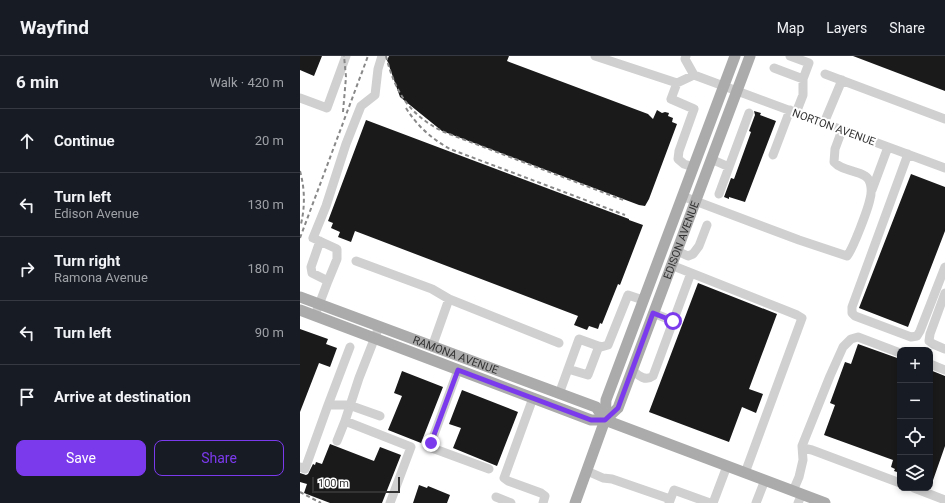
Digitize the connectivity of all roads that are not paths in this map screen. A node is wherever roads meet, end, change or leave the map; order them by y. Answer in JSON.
{"nodes":[{"id":1,"x":346,"y":56,"type":"edge"},
{"id":2,"x":382,"y":56,"type":"edge"},
{"id":3,"x":595,"y":56,"type":"edge"},
{"id":4,"x":735,"y":56,"type":"edge"},
{"id":5,"x":750,"y":56,"type":"edge"},
{"id":6,"x":790,"y":56,"type":"edge"},
{"id":7,"x":683,"y":57,"type":"edge"},
{"id":8,"x":774,"y":68,"type":"dead end"},
{"id":9,"x":694,"y":74,"type":"junction"},
{"id":10,"x":825,"y":74,"type":"dead end"},
{"id":11,"x":803,"y":79,"type":"junction"},
{"id":12,"x":842,"y":80,"type":"junction"},
{"id":13,"x":677,"y":83,"type":"junction"},
{"id":14,"x":724,"y":86,"type":"junction"},
{"id":15,"x":737,"y":90,"type":"junction"},
{"id":16,"x":300,"y":98,"type":"edge"},
{"id":17,"x":793,"y":111,"type":"junction"},
{"id":18,"x":749,"y":113,"type":"dead end"},
{"id":19,"x":945,"y":119,"type":"edge"},
{"id":20,"x":824,"y":123,"type":"junction"},
{"id":21,"x":842,"y":130,"type":"junction"},
{"id":22,"x":888,"y":147,"type":"junction"},
{"id":23,"x":908,"y":154,"type":"junction"},
{"id":24,"x":773,"y":155,"type":"dead end"},
{"id":25,"x":711,"y":159,"type":"junction"},
{"id":26,"x":693,"y":167,"type":"junction"},
{"id":27,"x":729,"y":167,"type":"junction"},
{"id":28,"x":945,"y":168,"type":"edge"},
{"id":29,"x":871,"y":193,"type":"junction"},
{"id":30,"x":719,"y":194,"type":"dead end"},
{"id":31,"x":682,"y":196,"type":"junction"},
{"id":32,"x":696,"y":201,"type":"junction"},
{"id":33,"x":707,"y":224,"type":"dead end"},
{"id":34,"x":320,"y":241,"type":"junction"},
{"id":35,"x":676,"y":252,"type":"junction"},
{"id":36,"x":356,"y":262,"type":"dead end"},
{"id":37,"x":657,"y":264,"type":"junction"},
{"id":38,"x":671,"y":265,"type":"junction"},
{"id":39,"x":945,"y":267,"type":"edge"},
{"id":40,"x":691,"y":273,"type":"junction"},
{"id":41,"x":328,"y":281,"type":"junction"},
{"id":42,"x":945,"y":293,"type":"edge"},
{"id":43,"x":300,"y":297,"type":"edge"},
{"id":44,"x":449,"y":299,"type":"junction"},
{"id":45,"x":643,"y":300,"type":"junction"},
{"id":46,"x":319,"y":304,"type":"junction"},
{"id":47,"x":300,"y":310,"type":"edge"},
{"id":48,"x":653,"y":313,"type":"junction"},
{"id":49,"x":314,"y":316,"type":"junction"},
{"id":50,"x":673,"y":321,"type":"junction"},
{"id":51,"x":379,"y":327,"type":"junction"},
{"id":52,"x":374,"y":338,"type":"junction"},
{"id":53,"x":559,"y":344,"type":"dead end"},
{"id":54,"x":350,"y":346,"type":"dead end"},
{"id":55,"x":598,"y":346,"type":"junction"},
{"id":56,"x":432,"y":347,"type":"junction"},
{"id":57,"x":945,"y":349,"type":"edge"},
{"id":58,"x":897,"y":352,"type":"edge"},
{"id":59,"x":933,"y":365,"type":"edge"},
{"id":60,"x":568,"y":369,"type":"junction"},
{"id":61,"x":458,"y":370,"type":"junction"},
{"id":62,"x":632,"y":370,"type":"junction"},
{"id":63,"x":945,"y":370,"type":"edge"},
{"id":64,"x":559,"y":394,"type":"junction"},
{"id":65,"x":533,"y":398,"type":"junction"},
{"id":66,"x":328,"y":405,"type":"junction"},
{"id":67,"x":349,"y":405,"type":"junction"},
{"id":68,"x":380,"y":416,"type":"dead end"},
{"id":69,"x":605,"y":420,"type":"junction"},
{"id":70,"x":345,"y":421,"type":"junction"},
{"id":71,"x":337,"y":441,"type":"dead end"},
{"id":72,"x":803,"y":448,"type":"junction"},
{"id":73,"x":726,"y":466,"type":"junction"},
{"id":74,"x":300,"y":467,"type":"edge"},
{"id":75,"x":489,"y":469,"type":"dead end"},
{"id":76,"x":587,"y":471,"type":"junction"},
{"id":77,"x":745,"y":473,"type":"junction"},
{"id":78,"x":764,"y":480,"type":"junction"},
{"id":79,"x":897,"y":482,"type":"edge"},
{"id":80,"x":922,"y":491,"type":"edge"},
{"id":81,"x":798,"y":496,"type":"edge"},
{"id":82,"x":496,"y":497,"type":"dead end"},
{"id":83,"x":945,"y":500,"type":"edge"},
{"id":84,"x":670,"y":501,"type":"edge"},
{"id":85,"x":390,"y":503,"type":"edge"},
{"id":86,"x":511,"y":503,"type":"edge"},
{"id":87,"x":543,"y":503,"type":"edge"},
{"id":88,"x":576,"y":503,"type":"edge"},
{"id":89,"x":712,"y":503,"type":"edge"},
{"id":90,"x":756,"y":503,"type":"edge"},
{"id":91,"x":825,"y":503,"type":"edge"}],
"edges":[{"from":1,"to":16,"type":"street"},
{"from":2,"to":34,"type":"street"},
{"from":3,"to":13,"type":"street"},
{"from":4,"to":14,"type":"main road","name":"EDISON AVENUE"},
{"from":5,"to":15,"type":"main road","name":"EDISON AVENUE"},
{"from":6,"to":11,"type":"street"},
{"from":7,"to":9,"type":"street"},
{"from":8,"to":11,"type":"street"},
{"from":9,"to":13,"type":"street"},
{"from":9,"to":14,"type":"street","name":"NORTON AVENUE"},
{"from":10,"to":12,"type":"street"},
{"from":11,"to":17,"type":"street"},
{"from":12,"to":19,"type":"street"},
{"from":12,"to":20,"type":"street"},
{"from":13,"to":26,"type":"street"},
{"from":14,"to":15,"type":"street","name":"NORTON AVENUE"},
{"from":14,"to":26,"type":"main road","name":"EDISON AVENUE"},
{"from":15,"to":17,"type":"street","name":"NORTON AVENUE"},
{"from":15,"to":25,"type":"main road","name":"EDISON AVENUE"},
{"from":17,"to":20,"type":"street","name":"NORTON AVENUE"},
{"from":17,"to":24,"type":"street"},
{"from":18,"to":27,"type":"street"},
{"from":20,"to":21,"type":"street","name":"NORTON AVENUE"},
{"from":21,"to":22,"type":"street","name":"NORTON AVENUE"},
{"from":21,"to":29,"type":"street"},
{"from":22,"to":23,"type":"street","name":"NORTON AVENUE"},
{"from":22,"to":29,"type":"street"},
{"from":23,"to":28,"type":"street","name":"NORTON AVENUE"},
{"from":23,"to":39,"type":"street"},
{"from":25,"to":27,"type":"street"},
{"from":25,"to":32,"type":"main road","name":"EDISON AVENUE"},
{"from":26,"to":31,"type":"main road","name":"EDISON AVENUE"},
{"from":27,"to":30,"type":"street"},
{"from":29,"to":32,"type":"street"},
{"from":31,"to":32,"type":"street"},
{"from":31,"to":37,"type":"main road","name":"EDISON AVENUE"},
{"from":32,"to":35,"type":"main road","name":"EDISON AVENUE"},
{"from":33,"to":35,"type":"street"},
{"from":34,"to":41,"type":"street"},
{"from":34,"to":41,"type":"street"},
{"from":35,"to":38,"type":"main road","name":"EDISON AVENUE"},
{"from":36,"to":44,"type":"street"},
{"from":37,"to":45,"type":"main road","name":"EDISON AVENUE"},
{"from":37,"to":48,"type":"main road"},
{"from":38,"to":40,"type":"street"},
{"from":38,"to":48,"type":"main road","name":"EDISON AVENUE"},
{"from":40,"to":50,"type":"street"},
{"from":40,"to":77,"type":"street"},
{"from":41,"to":46,"type":"street"},
{"from":42,"to":57,"type":"street"},
{"from":43,"to":46,"type":"main road","name":"RAMONA AVENUE"},
{"from":44,"to":53,"type":"street"},
{"from":44,"to":56,"type":"street"},
{"from":45,"to":55,"type":"street"},
{"from":45,"to":69,"type":"main road","name":"EDISON AVENUE"},
{"from":46,"to":49,"type":"street"},
{"from":46,"to":51,"type":"main road","name":"RAMONA AVENUE"},
{"from":47,"to":49,"type":"main road","name":"RAMONA AVENUE"},
{"from":48,"to":50,"type":"street"},
{"from":48,"to":62,"type":"main road","name":"EDISON AVENUE"},
{"from":49,"to":52,"type":"main road","name":"RAMONA AVENUE"},
{"from":50,"to":62,"type":"street"},
{"from":51,"to":52,"type":"street"},
{"from":51,"to":56,"type":"main road","name":"RAMONA AVENUE"},
{"from":52,"to":61,"type":"main road","name":"RAMONA AVENUE"},
{"from":52,"to":67,"type":"street"},
{"from":54,"to":66,"type":"street"},
{"from":55,"to":60,"type":"street"},
{"from":55,"to":60,"type":"street"},
{"from":56,"to":64,"type":"main road","name":"RAMONA AVENUE"},
{"from":58,"to":72,"type":"street"},
{"from":59,"to":63,"type":"street"},
{"from":60,"to":64,"type":"street"},
{"from":61,"to":65,"type":"main road","name":"RAMONA AVENUE"},
{"from":61,"to":75,"type":"street"},
{"from":62,"to":69,"type":"main road","name":"EDISON AVENUE"},
{"from":64,"to":69,"type":"main road","name":"RAMONA AVENUE"},
{"from":65,"to":69,"type":"main road","name":"RAMONA AVENUE"},
{"from":65,"to":87,"type":"street"},
{"from":66,"to":67,"type":"street"},
{"from":66,"to":74,"type":"street"},
{"from":67,"to":68,"type":"street"},
{"from":67,"to":70,"type":"street"},
{"from":69,"to":73,"type":"main road","name":"RAMONA AVENUE"},
{"from":69,"to":76,"type":"main road","name":"EDISON AVENUE"},
{"from":70,"to":71,"type":"street"},
{"from":70,"to":85,"type":"street"},
{"from":72,"to":79,"type":"street"},
{"from":72,"to":81,"type":"street"},
{"from":73,"to":77,"type":"main road","name":"RAMONA AVENUE"},
{"from":73,"to":89,"type":"street"},
{"from":76,"to":84,"type":"street"},
{"from":76,"to":88,"type":"main road","name":"EDISON AVENUE"},
{"from":77,"to":78,"type":"main road","name":"RAMONA AVENUE"},
{"from":78,"to":81,"type":"main road","name":"RAMONA AVENUE"},
{"from":78,"to":90,"type":"street"},
{"from":80,"to":83,"type":"street"},
{"from":81,"to":91,"type":"main road","name":"RAMONA AVENUE"},
{"from":82,"to":86,"type":"street"},
{"from":84,"to":89,"type":"street"}]}
